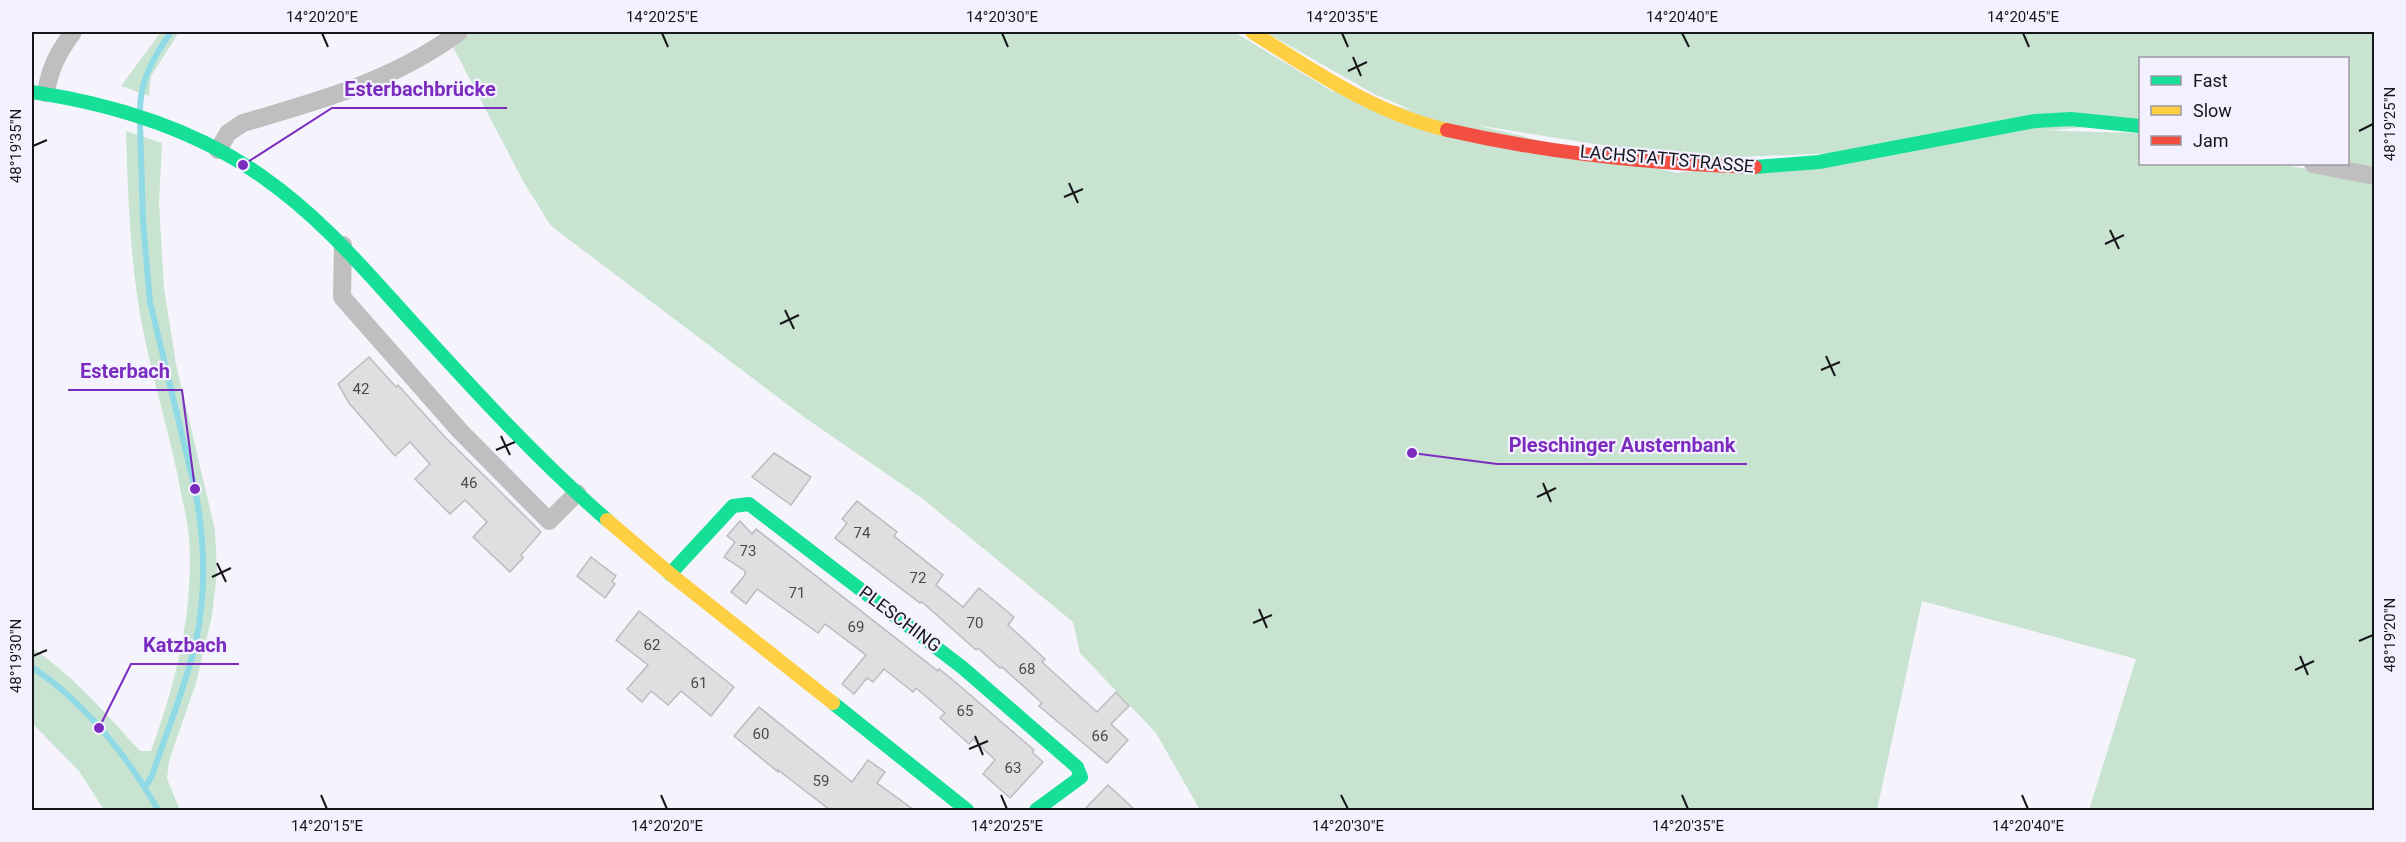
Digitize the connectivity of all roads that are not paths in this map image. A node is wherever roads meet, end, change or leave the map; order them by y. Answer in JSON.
{"nodes":[{"id":1,"x":73,"y":32,"type":"edge"},
{"id":2,"x":459,"y":32,"type":"edge"},
{"id":3,"x":1252,"y":32,"type":"edge"},
{"id":4,"x":39,"y":92,"type":"edge"},
{"id":5,"x":2139,"y":126,"type":"edge"},
{"id":6,"x":218,"y":150,"type":"junction"},
{"id":7,"x":2318,"y":165,"type":"edge"},
{"id":8,"x":2374,"y":176,"type":"edge"},
{"id":9,"x":343,"y":245,"type":"junction"},
{"id":10,"x":577,"y":493,"type":"junction"},
{"id":11,"x":670,"y":574,"type":"junction"},
{"id":12,"x":967,"y":810,"type":"edge"},
{"id":13,"x":1036,"y":810,"type":"edge"}],
"edges":[{"from":1,"to":4,"type":"street"},
{"from":2,"to":6,"type":"street"},
{"from":3,"to":5,"type":"street","name":"LACHSTATTSTRASSE"},
{"from":4,"to":6,"type":"street"},
{"from":6,"to":9,"type":"street"},
{"from":7,"to":8,"type":"street"},
{"from":9,"to":10,"type":"street"},
{"from":9,"to":10,"type":"street"},
{"from":10,"to":11,"type":"street"},
{"from":11,"to":12,"type":"street"},
{"from":11,"to":13,"type":"street","name":"PLESCHING"}]}
